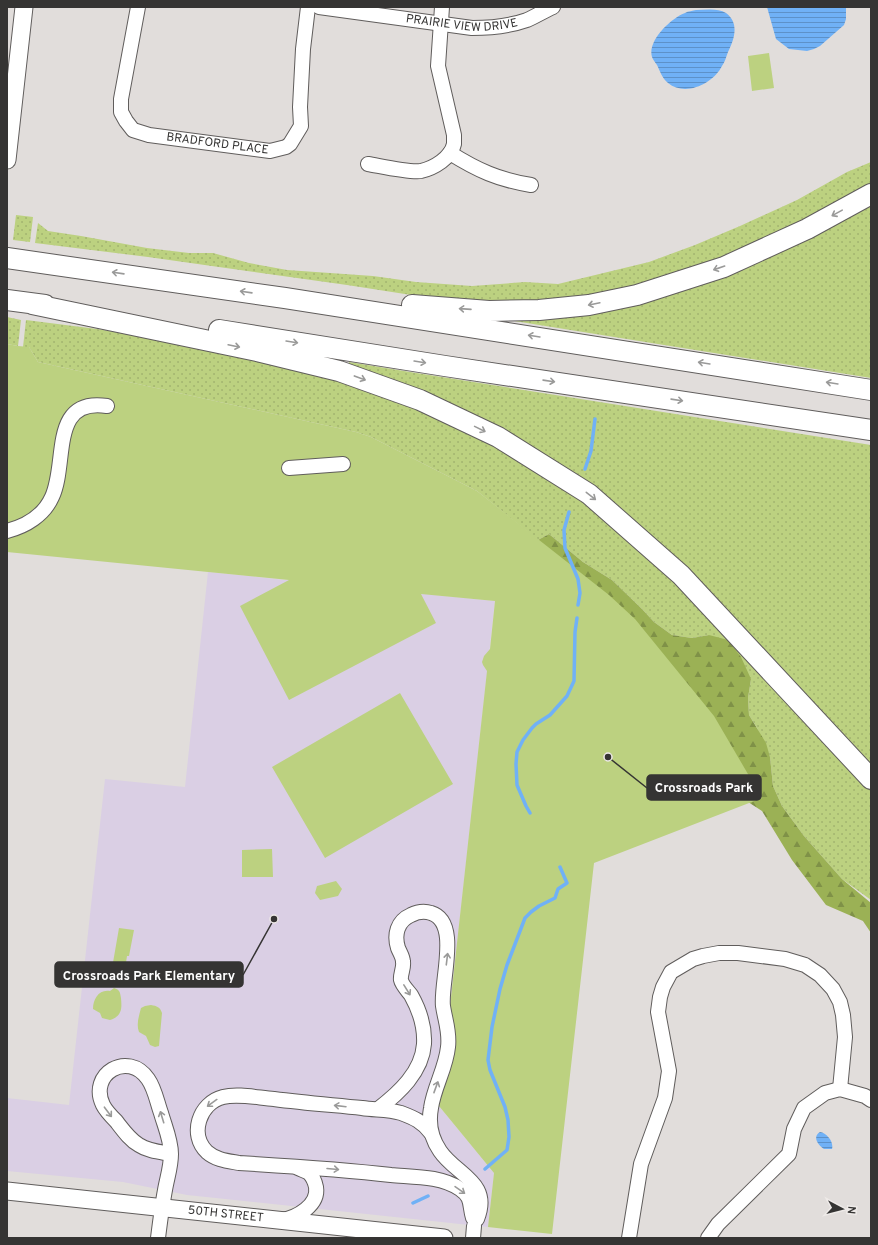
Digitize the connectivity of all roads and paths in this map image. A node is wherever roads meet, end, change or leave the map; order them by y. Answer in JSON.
{"nodes":[{"id":1,"x":24,"y":7,"type":"edge"},
{"id":2,"x":138,"y":7,"type":"edge"},
{"id":3,"x":308,"y":7,"type":"edge"},
{"id":4,"x":319,"y":7,"type":"edge"},
{"id":5,"x":442,"y":7,"type":"edge"},
{"id":6,"x":553,"y":7,"type":"edge"},
{"id":7,"x":441,"y":24,"type":"junction"},
{"id":8,"x":450,"y":153,"type":"junction"},
{"id":9,"x":7,"y":160,"type":"edge"},
{"id":10,"x":368,"y":164,"type":"dead end"},
{"id":11,"x":531,"y":185,"type":"dead end"},
{"id":12,"x":871,"y":194,"type":"edge"},
{"id":13,"x":7,"y":258,"type":"edge"},
{"id":14,"x":285,"y":298,"type":"junction"},
{"id":15,"x":7,"y":300,"type":"edge"},
{"id":16,"x":32,"y":304,"type":"junction"},
{"id":17,"x":871,"y":390,"type":"edge"},
{"id":18,"x":107,"y":406,"type":"dead end"},
{"id":19,"x":871,"y":430,"type":"edge"},
{"id":20,"x":343,"y":464,"type":"dead end"},
{"id":21,"x":289,"y":468,"type":"dead end"},
{"id":22,"x":7,"y":531,"type":"edge"},
{"id":23,"x":871,"y":779,"type":"edge"},
{"id":24,"x":840,"y":1089,"type":"junction"},
{"id":25,"x":871,"y":1100,"type":"edge"},
{"id":26,"x":378,"y":1109,"type":"junction"},
{"id":27,"x":431,"y":1132,"type":"junction"},
{"id":28,"x":171,"y":1154,"type":"junction"},
{"id":29,"x":294,"y":1166,"type":"junction"},
{"id":30,"x":7,"y":1191,"type":"edge"},
{"id":31,"x":162,"y":1208,"type":"junction"},
{"id":32,"x":278,"y":1220,"type":"junction"},
{"id":33,"x":474,"y":1225,"type":"edge"},
{"id":34,"x":158,"y":1238,"type":"edge"},
{"id":35,"x":444,"y":1238,"type":"edge"},
{"id":36,"x":629,"y":1238,"type":"edge"},
{"id":37,"x":708,"y":1238,"type":"edge"}],
"edges":[{"from":1,"to":9,"type":"main road"},
{"from":2,"to":3,"type":"street","name":"BRADFORD PLACE"},
{"from":4,"to":7,"type":"street","name":"PRAIRIE VIEW DRIVE"},
{"from":5,"to":7,"type":"street"},
{"from":6,"to":7,"type":"street","name":"PRAIRIE VIEW DRIVE"},
{"from":7,"to":8,"type":"street"},
{"from":8,"to":10,"type":"street"},
{"from":8,"to":11,"type":"street"},
{"from":12,"to":14,"type":"highway","one_way":true},
{"from":14,"to":13,"type":"highway","one_way":true},
{"from":17,"to":14,"type":"highway","one_way":true},
{"from":15,"to":16,"type":"highway"},
{"from":16,"to":19,"type":"highway","one_way":true},
{"from":16,"to":23,"type":"highway","one_way":true},
{"from":18,"to":22,"type":"street"},
{"from":20,"to":21,"type":"street"},
{"from":24,"to":25,"type":"street"},
{"from":24,"to":36,"type":"street"},
{"from":24,"to":37,"type":"street"},
{"from":26,"to":27,"type":"street"},
{"from":27,"to":26,"type":"street","one_way":true},
{"from":26,"to":29,"type":"street","one_way":true},
{"from":27,"to":33,"type":"street"},
{"from":28,"to":28,"type":"street","one_way":true},
{"from":28,"to":31,"type":"street"},
{"from":29,"to":32,"type":"street"},
{"from":29,"to":33,"type":"street","one_way":true},
{"from":30,"to":31,"type":"main road","name":"50TH STREET"},
{"from":31,"to":32,"type":"main road","name":"50TH STREET"},
{"from":31,"to":34,"type":"street"},
{"from":32,"to":35,"type":"main road","name":"50TH STREET"}]}
